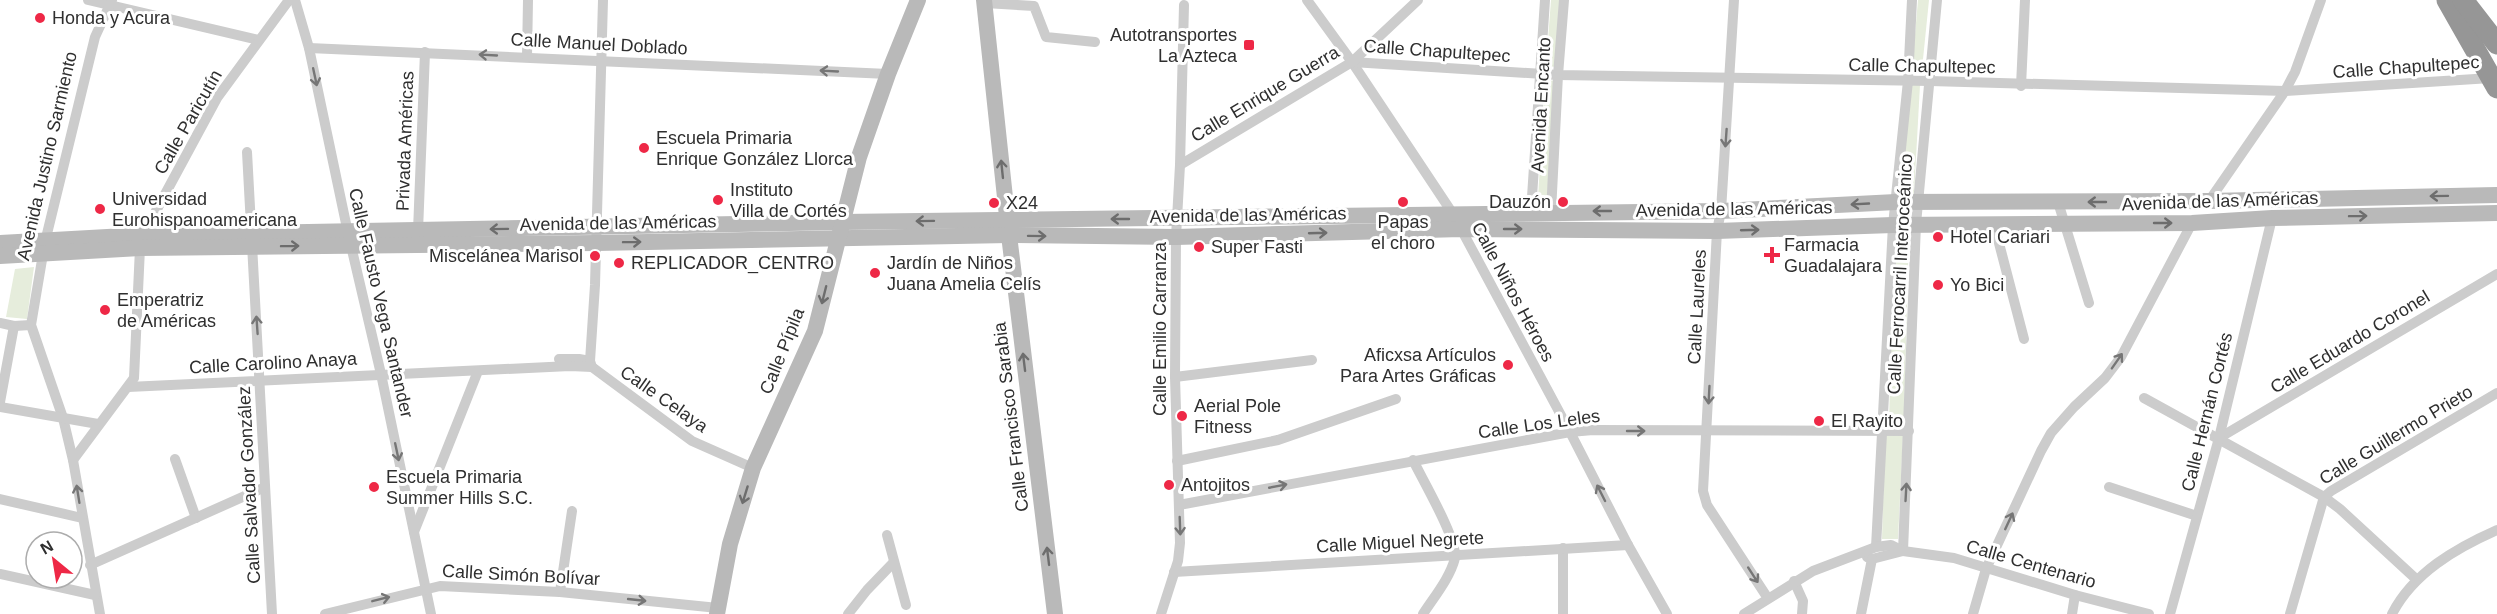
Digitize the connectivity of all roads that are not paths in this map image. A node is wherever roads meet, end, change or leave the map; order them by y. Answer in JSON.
{"nodes":[{"id":1,"x":88,"y":0,"type":"edge"},
{"id":2,"x":289,"y":0,"type":"edge"},
{"id":3,"x":295,"y":0,"type":"edge"},
{"id":4,"x":528,"y":0,"type":"edge"},
{"id":5,"x":603,"y":0,"type":"edge"},
{"id":6,"x":918,"y":0,"type":"edge"},
{"id":7,"x":1307,"y":0,"type":"edge"},
{"id":8,"x":1418,"y":0,"type":"edge"},
{"id":9,"x":1545,"y":0,"type":"edge"},
{"id":10,"x":1564,"y":0,"type":"edge"},
{"id":11,"x":1734,"y":0,"type":"edge"},
{"id":12,"x":1912,"y":0,"type":"edge"},
{"id":13,"x":1937,"y":0,"type":"edge"},
{"id":14,"x":2025,"y":0,"type":"edge"},
{"id":15,"x":2321,"y":0,"type":"edge"},
{"id":16,"x":2449,"y":0,"type":"edge"},
{"id":17,"x":2463,"y":0,"type":"edge"},
{"id":18,"x":2479,"y":0,"type":"edge"},
{"id":19,"x":110,"y":2,"type":"edge"},
{"id":20,"x":985,"y":2,"type":"edge"},
{"id":21,"x":1184,"y":5,"type":"dead end"},
{"id":22,"x":2497,"y":22,"type":"edge"},
{"id":23,"x":259,"y":40,"type":"junction"},
{"id":24,"x":1095,"y":42,"type":"dead end"},
{"id":25,"x":2497,"y":44,"type":"edge"},
{"id":26,"x":309,"y":48,"type":"junction"},
{"id":27,"x":425,"y":52,"type":"junction"},
{"id":28,"x":527,"y":57,"type":"junction"},
{"id":29,"x":601,"y":61,"type":"junction"},
{"id":30,"x":1352,"y":62,"type":"junction"},
{"id":31,"x":888,"y":74,"type":"junction"},
{"id":32,"x":1540,"y":74,"type":"junction"},
{"id":33,"x":1558,"y":75,"type":"junction"},
{"id":34,"x":1730,"y":79,"type":"junction"},
{"id":35,"x":2495,"y":79,"type":"edge"},
{"id":36,"x":1908,"y":81,"type":"junction"},
{"id":37,"x":1930,"y":81,"type":"junction"},
{"id":38,"x":2021,"y":86,"type":"junction"},
{"id":39,"x":2285,"y":91,"type":"junction"},
{"id":40,"x":247,"y":152,"type":"dead end"},
{"id":41,"x":1180,"y":165,"type":"junction"},
{"id":42,"x":2497,"y":195,"type":"edge"},
{"id":43,"x":2209,"y":201,"type":"junction"},
{"id":44,"x":1896,"y":202,"type":"junction"},
{"id":45,"x":1918,"y":202,"type":"junction"},
{"id":46,"x":2058,"y":202,"type":"junction"},
{"id":47,"x":1721,"y":211,"type":"junction"},
{"id":48,"x":1531,"y":212,"type":"junction"},
{"id":49,"x":1551,"y":212,"type":"junction"},
{"id":50,"x":2497,"y":213,"type":"edge"},
{"id":51,"x":2272,"y":218,"type":"junction"},
{"id":52,"x":1178,"y":219,"type":"junction"},
{"id":53,"x":1456,"y":222,"type":"junction"},
{"id":54,"x":2065,"y":223,"type":"junction"},
{"id":55,"x":2192,"y":223,"type":"junction"},
{"id":56,"x":1994,"y":224,"type":"junction"},
{"id":57,"x":1893,"y":225,"type":"junction"},
{"id":58,"x":1916,"y":225,"type":"junction"},
{"id":59,"x":1008,"y":228,"type":"junction"},
{"id":60,"x":840,"y":230,"type":"junction"},
{"id":61,"x":418,"y":231,"type":"junction"},
{"id":62,"x":1718,"y":231,"type":"junction"},
{"id":63,"x":596,"y":236,"type":"junction"},
{"id":64,"x":1176,"y":237,"type":"junction"},
{"id":65,"x":349,"y":239,"type":"junction"},
{"id":66,"x":251,"y":240,"type":"junction"},
{"id":67,"x":141,"y":242,"type":"junction"},
{"id":68,"x":0,"y":243,"type":"edge"},
{"id":69,"x":44,"y":248,"type":"junction"},
{"id":70,"x":0,"y":256,"type":"edge"},
{"id":71,"x":2497,"y":274,"type":"edge"},
{"id":72,"x":2089,"y":303,"type":"dead end"},
{"id":73,"x":0,"y":323,"type":"edge"},
{"id":74,"x":31,"y":325,"type":"junction"},
{"id":75,"x":14,"y":326,"type":"junction"},
{"id":76,"x":2024,"y":339,"type":"dead end"},
{"id":77,"x":1312,"y":360,"type":"dead end"},
{"id":78,"x":591,"y":364,"type":"junction"},
{"id":79,"x":478,"y":371,"type":"junction"},
{"id":80,"x":381,"y":374,"type":"junction"},
{"id":81,"x":1175,"y":377,"type":"junction"},
{"id":82,"x":261,"y":379,"type":"junction"},
{"id":83,"x":128,"y":387,"type":"junction"},
{"id":84,"x":2497,"y":393,"type":"edge"},
{"id":85,"x":2144,"y":398,"type":"dead end"},
{"id":86,"x":1396,"y":399,"type":"dead end"},
{"id":87,"x":0,"y":402,"type":"edge"},
{"id":88,"x":0,"y":407,"type":"edge"},
{"id":89,"x":63,"y":418,"type":"junction"},
{"id":90,"x":98,"y":424,"type":"junction"},
{"id":91,"x":1707,"y":431,"type":"junction"},
{"id":92,"x":1881,"y":431,"type":"junction"},
{"id":93,"x":1909,"y":431,"type":"junction"},
{"id":94,"x":1570,"y":432,"type":"junction"},
{"id":95,"x":2219,"y":438,"type":"junction"},
{"id":96,"x":175,"y":459,"type":"dead end"},
{"id":97,"x":73,"y":460,"type":"junction"},
{"id":98,"x":1413,"y":460,"type":"junction"},
{"id":99,"x":1177,"y":461,"type":"junction"},
{"id":100,"x":753,"y":468,"type":"junction"},
{"id":101,"x":265,"y":487,"type":"junction"},
{"id":102,"x":2109,"y":487,"type":"dead end"},
{"id":103,"x":2324,"y":497,"type":"junction"},
{"id":104,"x":0,"y":500,"type":"edge"},
{"id":105,"x":1179,"y":505,"type":"junction"},
{"id":106,"x":572,"y":511,"type":"dead end"},
{"id":107,"x":2197,"y":516,"type":"junction"},
{"id":108,"x":82,"y":518,"type":"junction"},
{"id":109,"x":196,"y":518,"type":"junction"},
{"id":110,"x":2497,"y":530,"type":"edge"},
{"id":111,"x":413,"y":532,"type":"junction"},
{"id":112,"x":887,"y":535,"type":"dead end"},
{"id":113,"x":1628,"y":545,"type":"junction"},
{"id":114,"x":1876,"y":546,"type":"junction"},
{"id":115,"x":1563,"y":548,"type":"junction"},
{"id":116,"x":1903,"y":551,"type":"junction"},
{"id":117,"x":1455,"y":555,"type":"junction"},
{"id":118,"x":1858,"y":555,"type":"junction"},
{"id":119,"x":1872,"y":559,"type":"junction"},
{"id":120,"x":894,"y":562,"type":"junction"},
{"id":121,"x":90,"y":565,"type":"junction"},
{"id":122,"x":1986,"y":569,"type":"junction"},
{"id":123,"x":1174,"y":572,"type":"junction"},
{"id":124,"x":0,"y":574,"type":"edge"},
{"id":125,"x":2416,"y":579,"type":"junction"},
{"id":126,"x":1794,"y":581,"type":"junction"},
{"id":127,"x":425,"y":588,"type":"junction"},
{"id":128,"x":560,"y":592,"type":"junction"},
{"id":129,"x":95,"y":595,"type":"junction"},
{"id":130,"x":2075,"y":595,"type":"junction"},
{"id":131,"x":1767,"y":597,"type":"junction"},
{"id":132,"x":906,"y":605,"type":"dead end"},
{"id":133,"x":717,"y":611,"type":"edge"},
{"id":134,"x":99,"y":614,"type":"edge"},
{"id":135,"x":272,"y":614,"type":"edge"},
{"id":136,"x":325,"y":614,"type":"edge"},
{"id":137,"x":430,"y":614,"type":"edge"},
{"id":138,"x":848,"y":614,"type":"edge"},
{"id":139,"x":1055,"y":614,"type":"edge"},
{"id":140,"x":1161,"y":614,"type":"edge"},
{"id":141,"x":1423,"y":614,"type":"edge"},
{"id":142,"x":1563,"y":614,"type":"edge"},
{"id":143,"x":1667,"y":614,"type":"edge"},
{"id":144,"x":1744,"y":614,"type":"edge"},
{"id":145,"x":1802,"y":614,"type":"edge"},
{"id":146,"x":1861,"y":614,"type":"edge"},
{"id":147,"x":1973,"y":614,"type":"edge"},
{"id":148,"x":2072,"y":614,"type":"edge"},
{"id":149,"x":2149,"y":614,"type":"edge"},
{"id":150,"x":2170,"y":614,"type":"edge"},
{"id":151,"x":2290,"y":614,"type":"edge"},
{"id":152,"x":2391,"y":614,"type":"edge"}],
"edges":[{"from":1,"to":19,"type":"street"},
{"from":2,"to":23,"type":"street","name":"Calle Paricutín"},
{"from":3,"to":26,"type":"street","name":"Calle Fausto Vega Santander"},
{"from":4,"to":28,"type":"street"},
{"from":5,"to":29,"type":"street"},
{"from":6,"to":31,"type":"main road","name":"Calle Pípila"},
{"from":7,"to":30,"type":"street","name":"Calle Niños Héroes"},
{"from":8,"to":30,"type":"street","name":"Calle Enrique Guerra"},
{"from":9,"to":32,"type":"street","name":"Avenida Encanto"},
{"from":10,"to":33,"type":"street","name":"Avenida Encanto"},
{"from":11,"to":34,"type":"street","name":"Calle Laureles"},
{"from":12,"to":36,"type":"street","name":"Calle Ferrocarril Interoceánico"},
{"from":13,"to":37,"type":"street","name":"Calle Ferrocarril Interoceánico"},
{"from":14,"to":38,"type":"street"},
{"from":15,"to":39,"type":"street"},
{"from":16,"to":35,"type":"highway"},
{"from":17,"to":25,"type":"highway"},
{"from":18,"to":22,"type":"highway"},
{"from":19,"to":23,"type":"street"},
{"from":19,"to":69,"type":"street","name":"Avenida Justino Sarmiento"},
{"from":20,"to":24,"type":"street"},
{"from":59,"to":20,"type":"main road","name":"Calle Francisco Sarabia","one_way":true},
{"from":21,"to":41,"type":"street","name":"Calle Emilio Carranza"},
{"from":23,"to":67,"type":"street","name":"Calle Paricutín"},
{"from":26,"to":27,"type":"street","name":"Calle Manuel Doblado"},
{"from":26,"to":65,"type":"street","name":"Calle Fausto Vega Santander","one_way":true},
{"from":28,"to":27,"type":"street","name":"Calle Manuel Doblado","one_way":true},
{"from":27,"to":61,"type":"street","name":"Privada Américas"},
{"from":28,"to":29,"type":"street","name":"Calle Manuel Doblado"},
{"from":31,"to":29,"type":"street","name":"Calle Manuel Doblado","one_way":true},
{"from":29,"to":63,"type":"street"},
{"from":30,"to":32,"type":"street","name":"Calle Chapultepec"},
{"from":30,"to":41,"type":"street","name":"Calle Enrique Guerra"},
{"from":30,"to":53,"type":"street","name":"Calle Niños Héroes"},
{"from":31,"to":60,"type":"main road","name":"Calle Pípila"},
{"from":32,"to":33,"type":"street","name":"Calle Chapultepec"},
{"from":32,"to":48,"type":"street","name":"Avenida Encanto"},
{"from":33,"to":34,"type":"street","name":"Calle Chapultepec"},
{"from":33,"to":49,"type":"street","name":"Avenida Encanto"},
{"from":34,"to":36,"type":"street","name":"Calle Chapultepec"},
{"from":34,"to":47,"type":"street","name":"Calle Laureles","one_way":true},
{"from":35,"to":39,"type":"street","name":"Calle Chapultepec"},
{"from":36,"to":37,"type":"street","name":"Calle Chapultepec"},
{"from":36,"to":44,"type":"street","name":"Calle Ferrocarril Interoceánico"},
{"from":37,"to":38,"type":"street","name":"Calle Chapultepec"},
{"from":37,"to":45,"type":"street","name":"Calle Ferrocarril Interoceánico"},
{"from":38,"to":39,"type":"street","name":"Calle Chapultepec"},
{"from":39,"to":43,"type":"street"},
{"from":40,"to":66,"type":"street","name":"Calle Salvador González"},
{"from":41,"to":52,"type":"street","name":"Calle Emilio Carranza"},
{"from":42,"to":43,"type":"main road","name":"Avenida de las Américas","one_way":true},
{"from":43,"to":46,"type":"main road","name":"Avenida de las Américas","one_way":true},
{"from":43,"to":55,"type":"main road"},
{"from":44,"to":45,"type":"main road","name":"Avenida de las Américas"},
{"from":44,"to":47,"type":"main road","name":"Avenida de las Américas","one_way":true},
{"from":44,"to":57,"type":"street","name":"Calle Ferrocarril Interoceánico"},
{"from":45,"to":46,"type":"main road","name":"Avenida de las Américas"},
{"from":45,"to":58,"type":"street","name":"Calle Ferrocarril Interoceánico"},
{"from":46,"to":54,"type":"street"},
{"from":47,"to":49,"type":"main road","name":"Avenida de las Américas","one_way":true},
{"from":47,"to":62,"type":"street","name":"Calle Laureles"},
{"from":48,"to":49,"type":"main road","name":"Avenida de las Américas"},
{"from":48,"to":53,"type":"main road","name":"Avenida de las Américas"},
{"from":51,"to":50,"type":"main road","name":"Avenida de las Américas","one_way":true},
{"from":51,"to":55,"type":"main road","name":"Avenida de las Américas"},
{"from":51,"to":95,"type":"street","name":"Calle Hernán Cortés"},
{"from":52,"to":53,"type":"main road","name":"Avenida de las Américas"},
{"from":52,"to":59,"type":"main road","name":"Avenida de las Américas","one_way":true},
{"from":52,"to":64,"type":"street","name":"Calle Emilio Carranza"},
{"from":53,"to":62,"type":"main road","name":"Avenida de las Américas","one_way":true},
{"from":64,"to":53,"type":"main road","name":"Avenida de las Américas","one_way":true},
{"from":53,"to":94,"type":"street","name":"Calle Niños Héroes"},
{"from":54,"to":55,"type":"main road","name":"Avenida de las Américas","one_way":true},
{"from":54,"to":56,"type":"main road","name":"Avenida de las Américas"},
{"from":54,"to":72,"type":"street"},
{"from":122,"to":55,"type":"street","one_way":true},
{"from":56,"to":58,"type":"main road","name":"Avenida de las Américas"},
{"from":56,"to":76,"type":"street"},
{"from":57,"to":58,"type":"main road","name":"Avenida de las Américas"},
{"from":62,"to":57,"type":"main road","name":"Avenida de las Américas","one_way":true},
{"from":57,"to":92,"type":"street","name":"Calle Ferrocarril Interoceánico"},
{"from":58,"to":93,"type":"street","name":"Calle Ferrocarril Interoceánico"},
{"from":59,"to":60,"type":"main road","name":"Avenida de las Américas"},
{"from":59,"to":64,"type":"main road","name":"Avenida de las Américas","one_way":true},
{"from":139,"to":59,"type":"main road","name":"Calle Francisco Sarabia","one_way":true},
{"from":60,"to":63,"type":"main road","name":"Avenida de las Américas"},
{"from":60,"to":100,"type":"main road","name":"Calle Pípila","one_way":true},
{"from":63,"to":61,"type":"main road","name":"Avenida de las Américas","one_way":true},
{"from":61,"to":65,"type":"main road","name":"Avenida de las Américas"},
{"from":62,"to":91,"type":"street","name":"Calle Laureles","one_way":true},
{"from":63,"to":65,"type":"main road","name":"Avenida de las Américas"},
{"from":63,"to":78,"type":"street"},
{"from":64,"to":81,"type":"street","name":"Calle Emilio Carranza"},
{"from":65,"to":66,"type":"main road","name":"Avenida de las Américas"},
{"from":65,"to":80,"type":"street","name":"Calle Fausto Vega Santander"},
{"from":66,"to":67,"type":"main road","name":"Avenida de las Américas"},
{"from":82,"to":66,"type":"street","name":"Calle Salvador González","one_way":true},
{"from":67,"to":69,"type":"main road","name":"Avenida de las Américas"},
{"from":67,"to":83,"type":"street"},
{"from":68,"to":69,"type":"main road","name":"Avenida de las Américas"},
{"from":69,"to":70,"type":"main road","name":"Avenida de las Américas"},
{"from":69,"to":74,"type":"street","name":"Avenida Justino Sarmiento"},
{"from":71,"to":95,"type":"street","name":"Calle Eduardo Coronel"},
{"from":73,"to":75,"type":"street"},
{"from":74,"to":75,"type":"street"},
{"from":74,"to":89,"type":"street"},
{"from":75,"to":87,"type":"street"},
{"from":77,"to":81,"type":"street"},
{"from":78,"to":79,"type":"street","name":"Calle Carolino Anaya"},
{"from":78,"to":100,"type":"street","name":"Calle Celaya"},
{"from":79,"to":80,"type":"street","name":"Calle Carolino Anaya"},
{"from":79,"to":111,"type":"street"},
{"from":80,"to":82,"type":"street","name":"Calle Carolino Anaya"},
{"from":80,"to":111,"type":"street","name":"Calle Fausto Vega Santander","one_way":true},
{"from":81,"to":99,"type":"street","name":"Calle Emilio Carranza"},
{"from":82,"to":83,"type":"street","name":"Calle Carolino Anaya"},
{"from":82,"to":101,"type":"street","name":"Calle Salvador González"},
{"from":83,"to":90,"type":"street"},
{"from":84,"to":103,"type":"street","name":"Calle Guillermo Prieto"},
{"from":85,"to":95,"type":"street"},
{"from":86,"to":99,"type":"street"},
{"from":88,"to":89,"type":"street"},
{"from":89,"to":90,"type":"street"},
{"from":89,"to":97,"type":"street"},
{"from":90,"to":97,"type":"street"},
{"from":91,"to":92,"type":"street","name":"Calle Los Leles"},
{"from":94,"to":91,"type":"street","name":"Calle Los Leles","one_way":true},
{"from":91,"to":131,"type":"street","name":"Calle Laureles","one_way":true},
{"from":92,"to":93,"type":"street","name":"Calle Los Leles"},
{"from":92,"to":114,"type":"street","name":"Calle Ferrocarril Interoceánico"},
{"from":116,"to":93,"type":"street","name":"Calle Ferrocarril Interoceánico","one_way":true},
{"from":94,"to":98,"type":"street","name":"Calle Los Leles"},
{"from":113,"to":94,"type":"street","name":"Calle Niños Héroes","one_way":true},
{"from":95,"to":103,"type":"street"},
{"from":95,"to":107,"type":"street","name":"Calle Hernán Cortés"},
{"from":96,"to":109,"type":"street"},
{"from":108,"to":97,"type":"street","one_way":true},
{"from":105,"to":98,"type":"street","name":"Calle Los Leles","one_way":true},
{"from":98,"to":117,"type":"street"},
{"from":99,"to":105,"type":"street","name":"Calle Emilio Carranza"},
{"from":100,"to":133,"type":"main road","name":"Calle Pípila","one_way":true},
{"from":101,"to":109,"type":"street"},
{"from":101,"to":135,"type":"street","name":"Calle Salvador González"},
{"from":102,"to":107,"type":"street"},
{"from":103,"to":125,"type":"street"},
{"from":103,"to":151,"type":"street","name":"Calle Guillermo Prieto"},
{"from":104,"to":108,"type":"street"},
{"from":105,"to":123,"type":"street","name":"Calle Emilio Carranza","one_way":true},
{"from":106,"to":128,"type":"street"},
{"from":107,"to":150,"type":"street","name":"Calle Hernán Cortés"},
{"from":108,"to":121,"type":"street"},
{"from":109,"to":121,"type":"street"},
{"from":110,"to":125,"type":"street"},
{"from":111,"to":127,"type":"street","name":"Calle Fausto Vega Santander"},
{"from":112,"to":120,"type":"street"},
{"from":113,"to":115,"type":"street","name":"Calle Miguel Negrete"},
{"from":113,"to":143,"type":"street","name":"Calle Niños Héroes"},
{"from":114,"to":116,"type":"street","name":"Calle Centenario"},
{"from":114,"to":118,"type":"street"},
{"from":115,"to":117,"type":"street","name":"Calle Miguel Negrete"},
{"from":115,"to":142,"type":"street"},
{"from":116,"to":119,"type":"street","name":"Calle Centenario"},
{"from":116,"to":122,"type":"street","name":"Calle Centenario"},
{"from":117,"to":123,"type":"street","name":"Calle Miguel Negrete"},
{"from":117,"to":141,"type":"street"},
{"from":118,"to":119,"type":"street"},
{"from":118,"to":126,"type":"street"},
{"from":119,"to":146,"type":"street"},
{"from":120,"to":132,"type":"street"},
{"from":120,"to":138,"type":"street"},
{"from":121,"to":129,"type":"street"},
{"from":122,"to":130,"type":"street","name":"Calle Centenario"},
{"from":122,"to":147,"type":"street"},
{"from":123,"to":140,"type":"street","name":"Calle Emilio Carranza"},
{"from":124,"to":129,"type":"street"},
{"from":125,"to":152,"type":"street"},
{"from":126,"to":131,"type":"street"},
{"from":126,"to":145,"type":"street"},
{"from":127,"to":128,"type":"street","name":"Calle Simón Bolívar"},
{"from":136,"to":127,"type":"street","name":"Calle Simón Bolívar","one_way":true},
{"from":127,"to":137,"type":"street","name":"Calle Fausto Vega Santander"},
{"from":128,"to":133,"type":"street","name":"Calle Simón Bolívar","one_way":true},
{"from":129,"to":134,"type":"street"},
{"from":130,"to":148,"type":"street"},
{"from":130,"to":149,"type":"street","name":"Calle Centenario"},
{"from":131,"to":144,"type":"street"}]}
